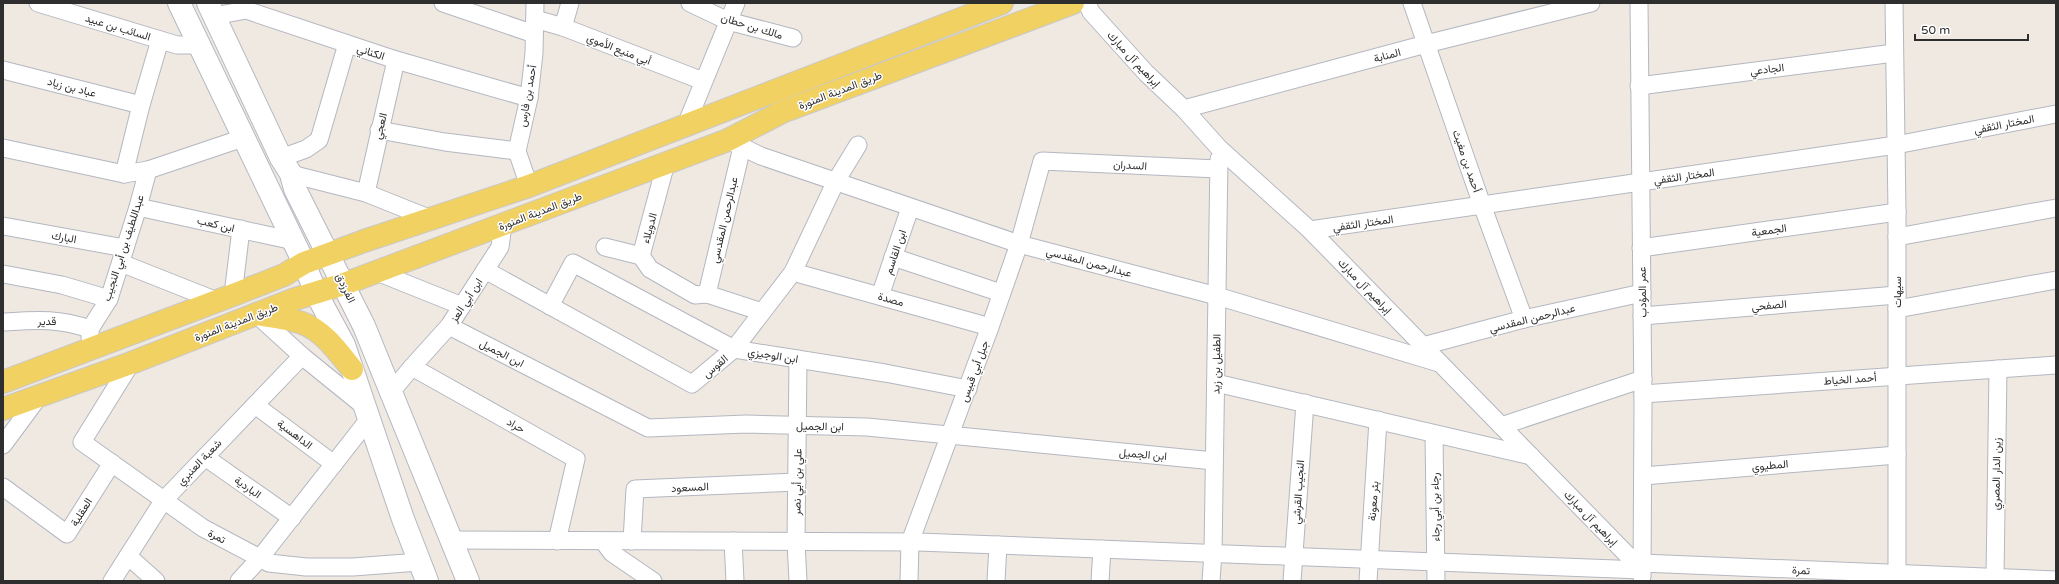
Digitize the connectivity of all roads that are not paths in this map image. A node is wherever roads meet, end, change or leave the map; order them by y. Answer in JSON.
{"nodes":[{"id":1,"x":38,"y":3,"type":"edge"},
{"id":2,"x":179,"y":3,"type":"edge"},
{"id":3,"x":443,"y":3,"type":"edge"},
{"id":4,"x":570,"y":3,"type":"edge"},
{"id":5,"x":690,"y":3,"type":"edge"},
{"id":6,"x":736,"y":3,"type":"edge"},
{"id":7,"x":1002,"y":3,"type":"edge"},
{"id":8,"x":1073,"y":3,"type":"edge"},
{"id":9,"x":1087,"y":3,"type":"edge"},
{"id":10,"x":1412,"y":3,"type":"edge"},
{"id":11,"x":1591,"y":3,"type":"edge"},
{"id":12,"x":1639,"y":3,"type":"edge"},
{"id":13,"x":1894,"y":3,"type":"edge"},
{"id":14,"x":248,"y":7,"type":"edge"},
{"id":15,"x":211,"y":9,"type":"edge"},
{"id":16,"x":535,"y":19,"type":"edge"},
{"id":17,"x":728,"y":21,"type":"junction"},
{"id":18,"x":563,"y":27,"type":"junction"},
{"id":19,"x":793,"y":38,"type":"dead end"},
{"id":20,"x":160,"y":40,"type":"junction"},
{"id":21,"x":347,"y":44,"type":"junction"},
{"id":22,"x":1426,"y":44,"type":"junction"},
{"id":23,"x":199,"y":45,"type":"junction"},
{"id":24,"x":1894,"y":53,"type":"junction"},
{"id":25,"x":396,"y":60,"type":"junction"},
{"id":26,"x":3,"y":70,"type":"edge"},
{"id":27,"x":703,"y":81,"type":"junction"},
{"id":28,"x":1639,"y":86,"type":"junction"},
{"id":29,"x":529,"y":98,"type":"junction"},
{"id":30,"x":141,"y":105,"type":"junction"},
{"id":31,"x":1184,"y":109,"type":"junction"},
{"id":32,"x":2056,"y":114,"type":"edge"},
{"id":33,"x":686,"y":125,"type":"junction"},
{"id":34,"x":380,"y":130,"type":"junction"},
{"id":35,"x":244,"y":138,"type":"junction"},
{"id":36,"x":735,"y":143,"type":"junction"},
{"id":37,"x":858,"y":145,"type":"dead end"},
{"id":38,"x":1896,"y":145,"type":"junction"},
{"id":39,"x":1219,"y":148,"type":"junction"},
{"id":40,"x":3,"y":150,"type":"edge"},
{"id":41,"x":517,"y":151,"type":"junction"},
{"id":42,"x":1042,"y":161,"type":"joint"},
{"id":43,"x":666,"y":164,"type":"junction"},
{"id":44,"x":286,"y":166,"type":"junction"},
{"id":45,"x":1218,"y":169,"type":"junction"},
{"id":46,"x":148,"y":170,"type":"junction"},
{"id":47,"x":124,"y":174,"type":"junction"},
{"id":48,"x":836,"y":182,"type":"junction"},
{"id":49,"x":1640,"y":182,"type":"junction"},
{"id":50,"x":529,"y":186,"type":"junction"},
{"id":51,"x":366,"y":193,"type":"junction"},
{"id":52,"x":1482,"y":205,"type":"junction"},
{"id":53,"x":138,"y":206,"type":"junction"},
{"id":54,"x":910,"y":208,"type":"junction"},
{"id":55,"x":2056,"y":208,"type":"edge"},
{"id":56,"x":1897,"y":212,"type":"junction"},
{"id":57,"x":431,"y":219,"type":"junction"},
{"id":58,"x":503,"y":225,"type":"junction"},
{"id":59,"x":3,"y":226,"type":"edge"},
{"id":60,"x":241,"y":229,"type":"junction"},
{"id":61,"x":1310,"y":230,"type":"junction"},
{"id":62,"x":1897,"y":237,"type":"junction"},
{"id":63,"x":294,"y":241,"type":"junction"},
{"id":64,"x":1018,"y":244,"type":"junction"},
{"id":65,"x":605,"y":247,"type":"dead end"},
{"id":66,"x":1641,"y":248,"type":"junction"},
{"id":67,"x":328,"y":254,"type":"junction"},
{"id":68,"x":123,"y":255,"type":"junction"},
{"id":69,"x":642,"y":256,"type":"junction"},
{"id":70,"x":893,"y":257,"type":"junction"},
{"id":71,"x":304,"y":263,"type":"junction"},
{"id":72,"x":485,"y":270,"type":"junction"},
{"id":73,"x":377,"y":272,"type":"junction"},
{"id":74,"x":793,"y":272,"type":"junction"},
{"id":75,"x":3,"y":274,"type":"edge"},
{"id":76,"x":2056,"y":280,"type":"edge"},
{"id":77,"x":344,"y":284,"type":"junction"},
{"id":78,"x":1642,"y":292,"type":"junction"},
{"id":79,"x":316,"y":293,"type":"junction"},
{"id":80,"x":1001,"y":293,"type":"junction"},
{"id":81,"x":707,"y":294,"type":"junction"},
{"id":82,"x":880,"y":296,"type":"junction"},
{"id":83,"x":1217,"y":296,"type":"junction"},
{"id":84,"x":225,"y":298,"type":"junction"},
{"id":85,"x":109,"y":299,"type":"junction"},
{"id":86,"x":1897,"y":302,"type":"junction"},
{"id":87,"x":462,"y":306,"type":"junction"},
{"id":88,"x":550,"y":306,"type":"junction"},
{"id":89,"x":762,"y":312,"type":"junction"},
{"id":90,"x":256,"y":314,"type":"junction"},
{"id":91,"x":1642,"y":316,"type":"junction"},
{"id":92,"x":1524,"y":319,"type":"junction"},
{"id":93,"x":3,"y":322,"type":"edge"},
{"id":94,"x":449,"y":326,"type":"junction"},
{"id":95,"x":990,"y":327,"type":"junction"},
{"id":96,"x":93,"y":338,"type":"junction"},
{"id":97,"x":1423,"y":346,"type":"junction"},
{"id":98,"x":734,"y":349,"type":"junction"},
{"id":99,"x":302,"y":356,"type":"junction"},
{"id":100,"x":798,"y":359,"type":"junction"},
{"id":101,"x":131,"y":363,"type":"junction"},
{"id":102,"x":1440,"y":364,"type":"junction"},
{"id":103,"x":2056,"y":364,"type":"edge"},
{"id":104,"x":412,"y":367,"type":"junction"},
{"id":105,"x":352,"y":370,"type":"junction"},
{"id":106,"x":1998,"y":370,"type":"junction"},
{"id":107,"x":1897,"y":375,"type":"junction"},
{"id":108,"x":3,"y":382,"type":"edge"},
{"id":109,"x":1216,"y":383,"type":"junction"},
{"id":110,"x":1643,"y":387,"type":"junction"},
{"id":111,"x":968,"y":389,"type":"junction"},
{"id":112,"x":391,"y":392,"type":"junction"},
{"id":113,"x":40,"y":395,"type":"junction"},
{"id":114,"x":1304,"y":403,"type":"junction"},
{"id":115,"x":255,"y":405,"type":"junction"},
{"id":116,"x":3,"y":409,"type":"edge"},
{"id":117,"x":367,"y":413,"type":"junction"},
{"id":118,"x":1378,"y":420,"type":"junction"},
{"id":119,"x":797,"y":425,"type":"junction"},
{"id":120,"x":1501,"y":426,"type":"junction"},
{"id":121,"x":1434,"y":434,"type":"junction"},
{"id":122,"x":950,"y":436,"type":"junction"},
{"id":123,"x":3,"y":445,"type":"edge"},
{"id":124,"x":1897,"y":455,"type":"junction"},
{"id":125,"x":1531,"y":456,"type":"junction"},
{"id":126,"x":205,"y":457,"type":"junction"},
{"id":127,"x":1214,"y":461,"type":"junction"},
{"id":128,"x":112,"y":463,"type":"junction"},
{"id":129,"x":334,"y":464,"type":"junction"},
{"id":130,"x":1643,"y":476,"type":"junction"},
{"id":131,"x":797,"y":482,"type":"junction"},
{"id":132,"x":3,"y":487,"type":"edge"},
{"id":133,"x":162,"y":501,"type":"junction"},
{"id":134,"x":292,"y":518,"type":"junction"},
{"id":135,"x":451,"y":540,"type":"junction"},
{"id":136,"x":557,"y":541,"type":"junction"},
{"id":137,"x":603,"y":541,"type":"junction"},
{"id":138,"x":632,"y":541,"type":"junction"},
{"id":139,"x":733,"y":541,"type":"junction"},
{"id":140,"x":796,"y":542,"type":"junction"},
{"id":141,"x":910,"y":542,"type":"junction"},
{"id":142,"x":998,"y":545,"type":"junction"},
{"id":143,"x":1102,"y":549,"type":"junction"},
{"id":144,"x":1213,"y":553,"type":"junction"},
{"id":145,"x":128,"y":556,"type":"junction"},
{"id":146,"x":1294,"y":556,"type":"junction"},
{"id":147,"x":260,"y":558,"type":"junction"},
{"id":148,"x":1369,"y":559,"type":"junction"},
{"id":149,"x":1436,"y":561,"type":"junction"},
{"id":150,"x":1642,"y":571,"type":"edge"},
{"id":151,"x":1540,"y":573,"type":"edge"},
{"id":152,"x":423,"y":574,"type":"edge"},
{"id":153,"x":1772,"y":575,"type":"edge"},
{"id":154,"x":1897,"y":578,"type":"edge"},
{"id":155,"x":1994,"y":578,"type":"junction"},
{"id":156,"x":2056,"y":580,"type":"edge"},
{"id":157,"x":112,"y":581,"type":"edge"},
{"id":158,"x":156,"y":581,"type":"edge"},
{"id":159,"x":239,"y":581,"type":"edge"},
{"id":160,"x":468,"y":581,"type":"edge"},
{"id":161,"x":653,"y":581,"type":"edge"},
{"id":162,"x":735,"y":581,"type":"edge"},
{"id":163,"x":798,"y":581,"type":"edge"},
{"id":164,"x":909,"y":581,"type":"edge"},
{"id":165,"x":996,"y":581,"type":"edge"},
{"id":166,"x":1100,"y":581,"type":"edge"},
{"id":167,"x":1211,"y":581,"type":"edge"},
{"id":168,"x":1292,"y":581,"type":"edge"},
{"id":169,"x":1368,"y":581,"type":"edge"},
{"id":170,"x":1436,"y":581,"type":"edge"}],
"edges":[{"from":1,"to":20,"type":"street","name":"السائب بن عبيد"},
{"from":2,"to":23,"type":"main road"},
{"from":3,"to":16,"type":"street","name":"أبي منيع الأموي"},
{"from":4,"to":18,"type":"street"},
{"from":5,"to":17,"type":"street","name":"مالك بن حطان"},
{"from":6,"to":17,"type":"street"},
{"from":7,"to":33,"type":"main road","name":"طريق المدينة المنورة"},
{"from":8,"to":36,"type":"main road","name":"طريق المدينة المنورة"},
{"from":9,"to":31,"type":"street","name":"إبراهيم آل مبارك"},
{"from":10,"to":22,"type":"street","name":"أحمد بن مغيث"},
{"from":11,"to":22,"type":"street","name":"المنابة"},
{"from":12,"to":28,"type":"street","name":"عمر المؤدب"},
{"from":13,"to":24,"type":"street","name":"سيهات"},
{"from":14,"to":15,"type":"street","name":"الكناني"},
{"from":14,"to":21,"type":"street","name":"الكناني"},
{"from":15,"to":44,"type":"main road","name":"الفرزدق"},
{"from":16,"to":18,"type":"street","name":"أبي منيع الأموي"},
{"from":16,"to":29,"type":"street","name":"أحمد بن فارس"},
{"from":17,"to":19,"type":"street","name":"مالك بن حطان"},
{"from":17,"to":27,"type":"street"},
{"from":18,"to":27,"type":"street","name":"أبي منيع الأموي"},
{"from":20,"to":23,"type":"street","name":"السائب بن عبيد"},
{"from":20,"to":30,"type":"street"},
{"from":21,"to":25,"type":"street","name":"الكناني"},
{"from":21,"to":44,"type":"street"},
{"from":22,"to":31,"type":"street","name":"المنابة"},
{"from":22,"to":52,"type":"street","name":"أحمد بن مغيث"},
{"from":23,"to":35,"type":"main road"},
{"from":24,"to":28,"type":"street","name":"الجادعي"},
{"from":24,"to":38,"type":"street","name":"سيهات"},
{"from":25,"to":29,"type":"street","name":"الكناني"},
{"from":25,"to":34,"type":"street","name":"العجي"},
{"from":26,"to":30,"type":"street","name":"عباد بن زياد"},
{"from":27,"to":33,"type":"street"},
{"from":28,"to":49,"type":"street","name":"عمر المؤدب"},
{"from":29,"to":41,"type":"street","name":"أحمد بن فارس"},
{"from":30,"to":47,"type":"street"},
{"from":31,"to":39,"type":"street","name":"إبراهيم آل مبارك"},
{"from":32,"to":38,"type":"street","name":"المختار الثقفي"},
{"from":33,"to":50,"type":"main road","name":"طريق المدينة المنورة"},
{"from":34,"to":41,"type":"street"},
{"from":34,"to":51,"type":"street","name":"العجي"},
{"from":35,"to":46,"type":"street"},
{"from":35,"to":63,"type":"main road"},
{"from":36,"to":43,"type":"main road","name":"طريق المدينة المنورة"},
{"from":36,"to":48,"type":"street","name":"عبدالرحمن المقدسي"},
{"from":36,"to":81,"type":"street","name":"عبدالرحمن المقدسي"},
{"from":37,"to":48,"type":"street","name":"القوس"},
{"from":38,"to":49,"type":"street","name":"المختار الثقفي"},
{"from":38,"to":56,"type":"street","name":"سيهات"},
{"from":39,"to":45,"type":"street","name":"الطفيل بن زيد"},
{"from":39,"to":61,"type":"street","name":"إبراهيم آل مبارك"},
{"from":40,"to":47,"type":"street"},
{"from":41,"to":50,"type":"street"},
{"from":42,"to":45,"type":"street","name":"السدران"},
{"from":42,"to":64,"type":"street","name":"جبل أبي قبيس"},
{"from":43,"to":58,"type":"main road","name":"طريق المدينة المنورة"},
{"from":43,"to":69,"type":"street","name":"الدويلاء"},
{"from":44,"to":51,"type":"street"},
{"from":44,"to":67,"type":"main road","name":"الفرزدق"},
{"from":45,"to":83,"type":"street","name":"الطفيل بن زيد"},
{"from":46,"to":47,"type":"street"},
{"from":46,"to":53,"type":"street","name":"عبداللطيف بن أبي النجيب"},
{"from":48,"to":54,"type":"street","name":"عبدالرحمن المقدسي"},
{"from":48,"to":74,"type":"street","name":"القوس"},
{"from":49,"to":52,"type":"street","name":"المختار الثقفي"},
{"from":49,"to":66,"type":"street","name":"عمر المؤدب"},
{"from":50,"to":57,"type":"main road","name":"طريق المدينة المنورة"},
{"from":51,"to":57,"type":"street"},
{"from":52,"to":61,"type":"street","name":"المختار الثقفي"},
{"from":52,"to":92,"type":"street","name":"أحمد بن مغيث"},
{"from":53,"to":60,"type":"street","name":"ابن كعب"},
{"from":53,"to":68,"type":"street","name":"عبداللطيف بن أبي النجيب"},
{"from":54,"to":64,"type":"street","name":"عبدالرحمن المقدسي"},
{"from":54,"to":70,"type":"street","name":"ابن القاسم"},
{"from":55,"to":62,"type":"street"},
{"from":56,"to":62,"type":"street","name":"سيهات"},
{"from":56,"to":66,"type":"street","name":"الجمعية"},
{"from":57,"to":67,"type":"main road","name":"طريق المدينة المنورة"},
{"from":58,"to":72,"type":"street","name":"ابن أبي العز"},
{"from":58,"to":73,"type":"main road","name":"طريق المدينة المنورة"},
{"from":59,"to":68,"type":"street","name":"البارك"},
{"from":60,"to":63,"type":"street","name":"ابن كعب"},
{"from":60,"to":84,"type":"street"},
{"from":61,"to":97,"type":"street","name":"إبراهيم آل مبارك"},
{"from":62,"to":86,"type":"street","name":"سيهات"},
{"from":63,"to":71,"type":"main road"},
{"from":64,"to":80,"type":"street","name":"جبل أبي قبيس"},
{"from":64,"to":83,"type":"street","name":"عبدالرحمن المقدسي"},
{"from":65,"to":69,"type":"street","name":"الدويلاء"},
{"from":66,"to":78,"type":"street","name":"عمر المؤدب"},
{"from":67,"to":71,"type":"main road","name":"طريق المدينة المنورة"},
{"from":67,"to":77,"type":"main road","name":"الفرزدق"},
{"from":68,"to":84,"type":"street","name":"البارك"},
{"from":68,"to":85,"type":"street","name":"عبداللطيف بن أبي النجيب"},
{"from":69,"to":81,"type":"street"},
{"from":70,"to":80,"type":"street"},
{"from":70,"to":82,"type":"street","name":"ابن القاسم"},
{"from":71,"to":79,"type":"main road"},
{"from":71,"to":84,"type":"main road","name":"طريق المدينة المنورة"},
{"from":72,"to":87,"type":"street","name":"ابن أبي العز"},
{"from":72,"to":88,"type":"street","name":"القوس"},
{"from":73,"to":77,"type":"main road","name":"طريق المدينة المنورة"},
{"from":73,"to":87,"type":"street"},
{"from":74,"to":82,"type":"street","name":"مصدة"},
{"from":74,"to":89,"type":"street","name":"القوس"},
{"from":75,"to":85,"type":"street"},
{"from":76,"to":86,"type":"street","name":"الصفحي"},
{"from":77,"to":79,"type":"main road","name":"طريق المدينة المنورة"},
{"from":77,"to":112,"type":"main road","name":"الفرزدق"},
{"from":78,"to":91,"type":"street","name":"عمر المؤدب"},
{"from":78,"to":92,"type":"street","name":"عبدالرحمن المقدسي"},
{"from":79,"to":90,"type":"main road","name":"طريق المدينة المنورة"},
{"from":79,"to":105,"type":"main road"},
{"from":80,"to":95,"type":"street","name":"جبل أبي قبيس"},
{"from":81,"to":89,"type":"street"},
{"from":82,"to":95,"type":"street","name":"مصدة"},
{"from":83,"to":102,"type":"street","name":"عبدالرحمن المقدسي"},
{"from":83,"to":109,"type":"street","name":"الطفيل بن زيد"},
{"from":84,"to":96,"type":"main road","name":"طريق المدينة المنورة"},
{"from":85,"to":96,"type":"street","name":"عبداللطيف بن أبي النجيب"},
{"from":86,"to":91,"type":"street","name":"الصفحي"},
{"from":86,"to":107,"type":"street","name":"سيهات"},
{"from":87,"to":94,"type":"street","name":"ابن أبي العز"},
{"from":88,"to":98,"type":"street","name":"القوس"},
{"from":88,"to":98,"type":"street","name":"ابن الوجيزي"},
{"from":89,"to":98,"type":"street","name":"القوس"},
{"from":90,"to":99,"type":"street"},
{"from":90,"to":101,"type":"main road","name":"طريق المدينة المنورة"},
{"from":90,"to":105,"type":"main road"},
{"from":91,"to":110,"type":"street","name":"عمر المؤدب"},
{"from":92,"to":97,"type":"street","name":"عبدالرحمن المقدسي"},
{"from":93,"to":96,"type":"street","name":"قدير"},
{"from":94,"to":104,"type":"street","name":"ابن أبي العز"},
{"from":94,"to":119,"type":"street","name":"ابن الجميل"},
{"from":95,"to":111,"type":"street","name":"جبل أبي قبيس"},
{"from":96,"to":108,"type":"main road","name":"طريق المدينة المنورة"},
{"from":97,"to":102,"type":"street","name":"إبراهيم آل مبارك"},
{"from":98,"to":100,"type":"street","name":"ابن الوجيزي"},
{"from":99,"to":115,"type":"street","name":"شعبة العنبري"},
{"from":99,"to":117,"type":"street"},
{"from":100,"to":111,"type":"street","name":"ابن الوجيزي"},
{"from":100,"to":119,"type":"street","name":"علي بن أبي نصر"},
{"from":101,"to":113,"type":"main road","name":"طريق المدينة المنورة"},
{"from":101,"to":128,"type":"street","name":"تمرة"},
{"from":102,"to":120,"type":"street","name":"إبراهيم آل مبارك"},
{"from":103,"to":106,"type":"street","name":"أحمد الخياط"},
{"from":104,"to":112,"type":"street"},
{"from":104,"to":136,"type":"street","name":"حراد"},
{"from":105,"to":117,"type":"main road"},
{"from":106,"to":107,"type":"street","name":"أحمد الخياط"},
{"from":106,"to":155,"type":"street","name":"زين الدار المصري"},
{"from":107,"to":110,"type":"street","name":"أحمد الخياط"},
{"from":107,"to":124,"type":"street","name":"سيهات"},
{"from":109,"to":114,"type":"street"},
{"from":109,"to":127,"type":"street","name":"الطفيل بن زيد"},
{"from":110,"to":120,"type":"street","name":"أحمد الخياط"},
{"from":110,"to":130,"type":"street","name":"عمر المؤدب"},
{"from":111,"to":122,"type":"street","name":"جبل أبي قبيس"},
{"from":112,"to":135,"type":"main road","name":"الفرزدق"},
{"from":113,"to":116,"type":"main road","name":"طريق المدينة المنورة"},
{"from":113,"to":123,"type":"street"},
{"from":114,"to":118,"type":"street"},
{"from":114,"to":146,"type":"street","name":"النجيب القرشي"},
{"from":115,"to":126,"type":"street","name":"شعبة العنبري"},
{"from":115,"to":129,"type":"street","name":"الداهسية"},
{"from":117,"to":129,"type":"street"},
{"from":117,"to":152,"type":"main road"},
{"from":118,"to":121,"type":"street"},
{"from":118,"to":148,"type":"street","name":"بئر معونة"},
{"from":119,"to":122,"type":"street","name":"ابن الجميل"},
{"from":119,"to":131,"type":"street","name":"علي بن أبي نصر"},
{"from":120,"to":125,"type":"street","name":"إبراهيم آل مبارك"},
{"from":121,"to":125,"type":"street"},
{"from":121,"to":149,"type":"street","name":"رجاء بن أبي رجاء"},
{"from":122,"to":127,"type":"street","name":"ابن الجميل"},
{"from":122,"to":141,"type":"street","name":"جبل أبي قبيس"},
{"from":124,"to":130,"type":"street","name":"المطيوي"},
{"from":124,"to":154,"type":"street","name":"سيهات"},
{"from":125,"to":150,"type":"street","name":"إبراهيم آل مبارك"},
{"from":126,"to":133,"type":"street","name":"شعبة العنبري"},
{"from":126,"to":134,"type":"street","name":"الباردية"},
{"from":127,"to":144,"type":"street","name":"الطفيل بن زيد"},
{"from":128,"to":132,"type":"street","name":"العقلية"},
{"from":128,"to":133,"type":"street","name":"تمرة"},
{"from":129,"to":134,"type":"street"},
{"from":130,"to":150,"type":"street","name":"عمر المؤدب"},
{"from":131,"to":138,"type":"street","name":"المسعود"},
{"from":131,"to":140,"type":"street","name":"علي بن أبي نصر"},
{"from":133,"to":145,"type":"street","name":"شعبة العنبري"},
{"from":133,"to":147,"type":"street","name":"تمرة"},
{"from":134,"to":147,"type":"street"},
{"from":135,"to":136,"type":"street","name":"تمرة"},
{"from":135,"to":160,"type":"main road","name":"الفرزدق"},
{"from":136,"to":137,"type":"street","name":"تمرة"},
{"from":137,"to":138,"type":"street","name":"تمرة"},
{"from":137,"to":161,"type":"street"},
{"from":138,"to":139,"type":"street","name":"تمرة"},
{"from":139,"to":140,"type":"street","name":"تمرة"},
{"from":139,"to":162,"type":"street"},
{"from":140,"to":141,"type":"street","name":"تمرة"},
{"from":140,"to":163,"type":"street","name":"علي بن أبي نصر"},
{"from":141,"to":142,"type":"street","name":"تمرة"},
{"from":141,"to":164,"type":"street","name":"جبل أبي قبيس"},
{"from":142,"to":143,"type":"street","name":"تمرة"},
{"from":142,"to":165,"type":"street"},
{"from":143,"to":144,"type":"street","name":"تمرة"},
{"from":143,"to":166,"type":"street"},
{"from":144,"to":146,"type":"street","name":"تمرة"},
{"from":144,"to":167,"type":"street","name":"الطفيل بن زيد"},
{"from":145,"to":157,"type":"street","name":"شعبة العنبري"},
{"from":145,"to":158,"type":"street"},
{"from":146,"to":148,"type":"street","name":"تمرة"},
{"from":146,"to":168,"type":"street","name":"النجيب القرشي"},
{"from":147,"to":152,"type":"street","name":"تمرة"},
{"from":147,"to":159,"type":"street"},
{"from":148,"to":149,"type":"street","name":"تمرة"},
{"from":148,"to":169,"type":"street","name":"بئر معونة"},
{"from":149,"to":151,"type":"street","name":"تمرة"},
{"from":149,"to":170,"type":"street","name":"رجاء بن أبي رجاء"},
{"from":150,"to":151,"type":"street","name":"تمرة"},
{"from":150,"to":153,"type":"street","name":"تمرة"},
{"from":153,"to":154,"type":"street","name":"تمرة"},
{"from":154,"to":155,"type":"street","name":"تمرة"},
{"from":155,"to":156,"type":"street","name":"تمرة"}]}
